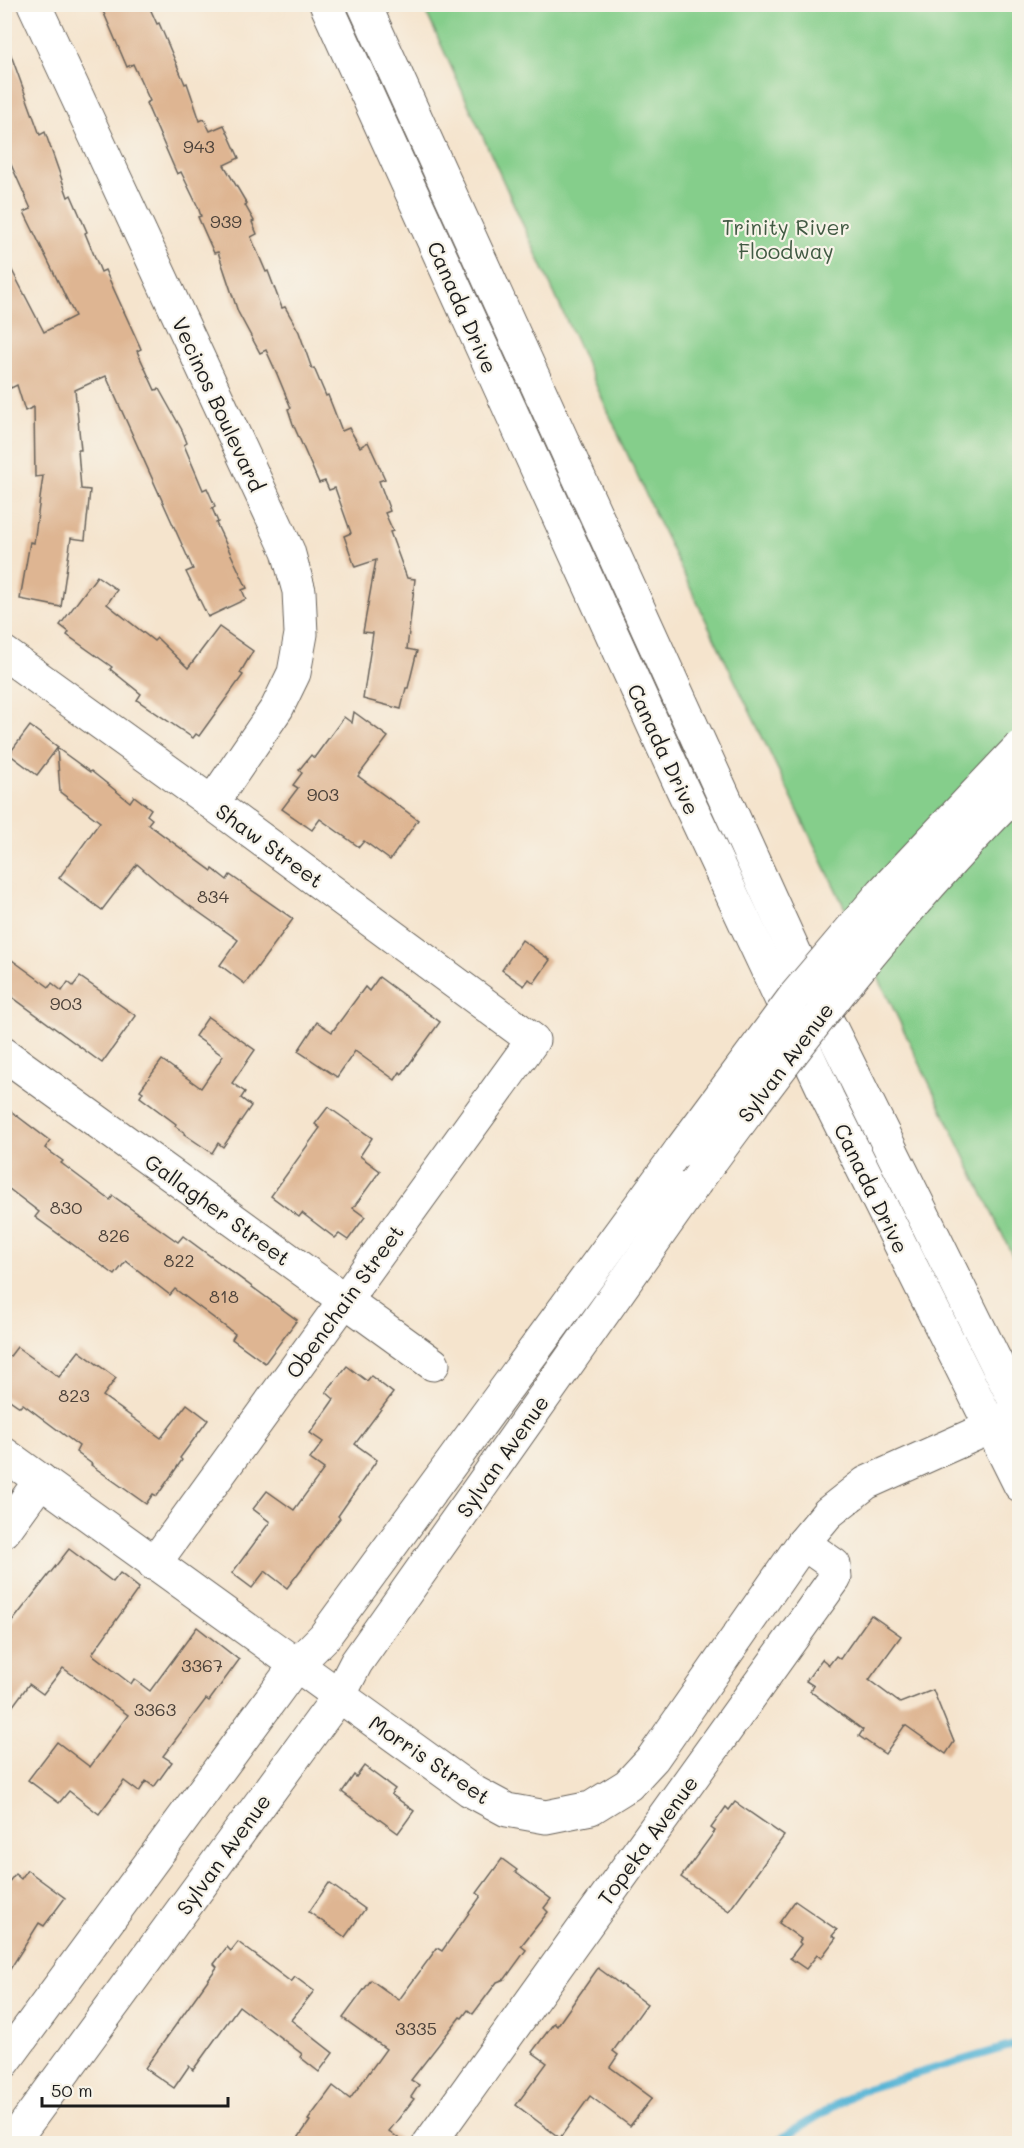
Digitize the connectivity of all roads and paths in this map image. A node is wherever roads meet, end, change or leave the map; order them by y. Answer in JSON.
{"nodes":[{"id":1,"x":34,"y":4,"type":"edge"},
{"id":2,"x":326,"y":4,"type":"edge"},
{"id":3,"x":364,"y":4,"type":"edge"},
{"id":4,"x":4,"y":653,"type":"edge"},
{"id":5,"x":1020,"y":747,"type":"edge"},
{"id":6,"x":713,"y":775,"type":"junction"},
{"id":7,"x":681,"y":786,"type":"junction"},
{"id":8,"x":1020,"y":789,"type":"edge"},
{"id":9,"x":212,"y":803,"type":"junction"},
{"id":10,"x":533,"y":1040,"type":"joint"},
{"id":11,"x":4,"y":1053,"type":"edge"},
{"id":12,"x":344,"y":1300,"type":"junction"},
{"id":13,"x":433,"y":1364,"type":"dead end"},
{"id":14,"x":1010,"y":1418,"type":"edge"},
{"id":15,"x":4,"y":1454,"type":"edge"},
{"id":16,"x":41,"y":1480,"type":"junction"},
{"id":17,"x":1020,"y":1485,"type":"edge"},
{"id":18,"x":4,"y":1531,"type":"edge"},
{"id":19,"x":803,"y":1543,"type":"junction"},
{"id":20,"x":154,"y":1564,"type":"junction"},
{"id":21,"x":296,"y":1665,"type":"junction"},
{"id":22,"x":339,"y":1696,"type":"junction"},
{"id":23,"x":4,"y":2062,"type":"edge"},
{"id":24,"x":10,"y":2144,"type":"edge"},
{"id":25,"x":429,"y":2144,"type":"edge"}],
"edges":[{"from":1,"to":9,"type":"street","name":"Vecinos Boulevard"},
{"from":2,"to":7,"type":"street","name":"Canada Drive"},
{"from":3,"to":6,"type":"street","name":"Canada Drive"},
{"from":4,"to":9,"type":"street","name":"Shaw Street"},
{"from":5,"to":21,"type":"street","name":"Sylvan Avenue","bridge":true},
{"from":6,"to":7,"type":"street"},
{"from":6,"to":14,"type":"street","name":"Canada Drive"},
{"from":7,"to":14,"type":"street","name":"Canada Drive"},
{"from":8,"to":22,"type":"street","name":"Sylvan Avenue","bridge":true},
{"from":9,"to":10,"type":"street","name":"Shaw Street"},
{"from":10,"to":12,"type":"street","name":"Obenchain Street"},
{"from":11,"to":12,"type":"street","name":"Gallagher Street"},
{"from":12,"to":13,"type":"street","name":"Gallagher Street"},
{"from":12,"to":20,"type":"street","name":"Obenchain Street"},
{"from":14,"to":17,"type":"street","name":"Canada Drive"},
{"from":14,"to":19,"type":"street","name":"Morris Street"},
{"from":15,"to":16,"type":"street","name":"Morris Street"},
{"from":16,"to":18,"type":"street"},
{"from":16,"to":20,"type":"street","name":"Morris Street"},
{"from":19,"to":22,"type":"street","name":"Morris Street"},
{"from":19,"to":25,"type":"street","name":"Topeka Avenue"},
{"from":20,"to":21,"type":"street","name":"Morris Street"},
{"from":21,"to":22,"type":"street","name":"Morris Street"},
{"from":21,"to":23,"type":"street","name":"Sylvan Avenue"},
{"from":22,"to":24,"type":"street","name":"Sylvan Avenue"}]}
